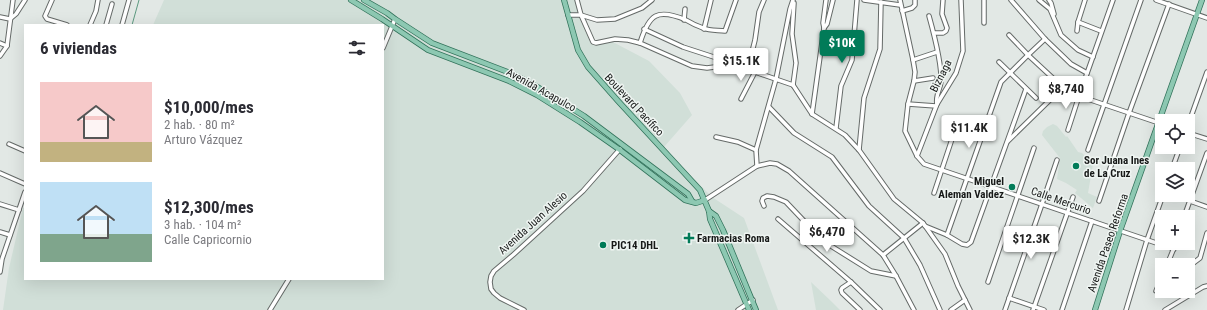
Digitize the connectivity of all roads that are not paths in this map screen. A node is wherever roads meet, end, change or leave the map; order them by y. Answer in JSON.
{"nodes":[{"id":1,"x":13,"y":0,"type":"edge"},
{"id":2,"x":25,"y":0,"type":"edge"},
{"id":3,"x":52,"y":0,"type":"edge"},
{"id":4,"x":98,"y":0,"type":"edge"},
{"id":5,"x":129,"y":0,"type":"edge"},
{"id":6,"x":351,"y":0,"type":"edge"},
{"id":7,"x":364,"y":0,"type":"edge"},
{"id":8,"x":564,"y":0,"type":"edge"},
{"id":9,"x":577,"y":0,"type":"edge"},
{"id":10,"x":652,"y":0,"type":"edge"},
{"id":11,"x":711,"y":0,"type":"edge"},
{"id":12,"x":736,"y":0,"type":"edge"},
{"id":13,"x":764,"y":0,"type":"edge"},
{"id":14,"x":794,"y":0,"type":"edge"},
{"id":15,"x":826,"y":0,"type":"edge"},
{"id":16,"x":833,"y":0,"type":"edge"},
{"id":17,"x":857,"y":0,"type":"edge"},
{"id":18,"x":864,"y":0,"type":"edge"},
{"id":19,"x":900,"y":0,"type":"edge"},
{"id":20,"x":915,"y":0,"type":"edge"},
{"id":21,"x":943,"y":0,"type":"edge"},
{"id":22,"x":961,"y":0,"type":"edge"},
{"id":23,"x":984,"y":0,"type":"edge"},
{"id":24,"x":1011,"y":0,"type":"edge"},
{"id":25,"x":1040,"y":0,"type":"edge"},
{"id":26,"x":1049,"y":0,"type":"edge"},
{"id":27,"x":1085,"y":0,"type":"edge"},
{"id":28,"x":1113,"y":0,"type":"edge"},
{"id":29,"x":1141,"y":0,"type":"edge"},
{"id":30,"x":1156,"y":0,"type":"edge"},
{"id":31,"x":1202,"y":0,"type":"edge"},
{"id":32,"x":881,"y":2,"type":"junction"},
{"id":33,"x":1168,"y":3,"type":"edge"},
{"id":34,"x":112,"y":4,"type":"dead end"},
{"id":35,"x":900,"y":5,"type":"junction"},
{"id":36,"x":685,"y":9,"type":"dead end"},
{"id":37,"x":902,"y":12,"type":"junction"},
{"id":38,"x":1197,"y":14,"type":"junction"},
{"id":39,"x":568,"y":15,"type":"junction"},
{"id":40,"x":581,"y":15,"type":"junction"},
{"id":41,"x":928,"y":16,"type":"dead end"},
{"id":42,"x":0,"y":17,"type":"edge"},
{"id":43,"x":1207,"y":18,"type":"edge"},
{"id":44,"x":10,"y":19,"type":"junction"},
{"id":45,"x":394,"y":19,"type":"junction"},
{"id":46,"x":684,"y":20,"type":"junction"},
{"id":47,"x":1078,"y":22,"type":"junction"},
{"id":48,"x":984,"y":23,"type":"dead end"},
{"id":49,"x":64,"y":24,"type":"edge"},
{"id":50,"x":90,"y":24,"type":"edge"},
{"id":51,"x":106,"y":24,"type":"edge"},
{"id":52,"x":122,"y":24,"type":"edge"},
{"id":53,"x":1057,"y":25,"type":"junction"},
{"id":54,"x":392,"y":26,"type":"junction"},
{"id":55,"x":824,"y":28,"type":"junction"},
{"id":56,"x":644,"y":29,"type":"junction"},
{"id":57,"x":704,"y":29,"type":"junction"},
{"id":58,"x":1076,"y":31,"type":"dead end"},
{"id":59,"x":1101,"y":32,"type":"junction"},
{"id":60,"x":934,"y":33,"type":"junction"},
{"id":61,"x":1009,"y":35,"type":"dead end"},
{"id":62,"x":1045,"y":39,"type":"junction"},
{"id":63,"x":0,"y":43,"type":"edge"},
{"id":64,"x":640,"y":43,"type":"junction"},
{"id":65,"x":7,"y":46,"type":"junction"},
{"id":66,"x":384,"y":46,"type":"edge"},
{"id":67,"x":937,"y":52,"type":"junction"},
{"id":68,"x":1028,"y":55,"type":"junction"},
{"id":69,"x":0,"y":56,"type":"edge"},
{"id":70,"x":1093,"y":58,"type":"junction"},
{"id":71,"x":913,"y":60,"type":"junction"},
{"id":72,"x":999,"y":62,"type":"dead end"},
{"id":73,"x":755,"y":72,"type":"junction"},
{"id":74,"x":1207,"y":72,"type":"edge"},
{"id":75,"x":1087,"y":73,"type":"junction"},
{"id":76,"x":1010,"y":74,"type":"junction"},
{"id":77,"x":933,"y":78,"type":"dead end"},
{"id":78,"x":776,"y":79,"type":"junction"},
{"id":79,"x":914,"y":81,"type":"junction"},
{"id":80,"x":793,"y":85,"type":"junction"},
{"id":81,"x":1026,"y":89,"type":"junction"},
{"id":82,"x":1061,"y":92,"type":"junction"},
{"id":83,"x":1079,"y":96,"type":"junction"},
{"id":84,"x":1036,"y":98,"type":"dead end"},
{"id":85,"x":741,"y":99,"type":"dead end"},
{"id":86,"x":908,"y":104,"type":"junction"},
{"id":87,"x":1104,"y":104,"type":"junction"},
{"id":88,"x":936,"y":105,"type":"junction"},
{"id":89,"x":769,"y":107,"type":"junction"},
{"id":90,"x":1129,"y":113,"type":"junction"},
{"id":91,"x":812,"y":114,"type":"junction"},
{"id":92,"x":1163,"y":114,"type":"edge"},
{"id":93,"x":1192,"y":114,"type":"edge"},
{"id":94,"x":1155,"y":121,"type":"edge"},
{"id":95,"x":956,"y":127,"type":"dead end"},
{"id":96,"x":836,"y":128,"type":"junction"},
{"id":97,"x":1068,"y":130,"type":"dead end"},
{"id":98,"x":1195,"y":135,"type":"edge"},
{"id":99,"x":1155,"y":136,"type":"edge"},
{"id":100,"x":716,"y":137,"type":"dead end"},
{"id":101,"x":1207,"y":139,"type":"edge"},
{"id":102,"x":1006,"y":143,"type":"junction"},
{"id":103,"x":8,"y":144,"type":"dead end"},
{"id":104,"x":624,"y":146,"type":"junction"},
{"id":105,"x":1034,"y":148,"type":"dead end"},
{"id":106,"x":620,"y":150,"type":"junction"},
{"id":107,"x":756,"y":150,"type":"junction"},
{"id":108,"x":859,"y":150,"type":"junction"},
{"id":109,"x":1088,"y":150,"type":"dead end"},
{"id":110,"x":24,"y":151,"type":"edge"},
{"id":111,"x":1207,"y":153,"type":"edge"},
{"id":112,"x":917,"y":156,"type":"junction"},
{"id":113,"x":1057,"y":160,"type":"dead end"},
{"id":114,"x":757,"y":166,"type":"junction"},
{"id":115,"x":941,"y":170,"type":"junction"},
{"id":116,"x":0,"y":173,"type":"edge"},
{"id":117,"x":967,"y":178,"type":"junction"},
{"id":118,"x":24,"y":184,"type":"edge"},
{"id":119,"x":992,"y":187,"type":"junction"},
{"id":120,"x":1195,"y":187,"type":"edge"},
{"id":121,"x":934,"y":193,"type":"dead end"},
{"id":122,"x":24,"y":196,"type":"edge"},
{"id":123,"x":1017,"y":196,"type":"junction"},
{"id":124,"x":1073,"y":197,"type":"dead end"},
{"id":125,"x":705,"y":200,"type":"junction"},
{"id":126,"x":692,"y":201,"type":"junction"},
{"id":127,"x":1099,"y":201,"type":"dead end"},
{"id":128,"x":1161,"y":202,"type":"edge"},
{"id":129,"x":1193,"y":202,"type":"edge"},
{"id":130,"x":0,"y":204,"type":"edge"},
{"id":131,"x":1042,"y":204,"type":"junction"},
{"id":132,"x":764,"y":206,"type":"dead end"},
{"id":133,"x":1207,"y":207,"type":"edge"},
{"id":134,"x":20,"y":210,"type":"junction"},
{"id":135,"x":709,"y":211,"type":"junction"},
{"id":136,"x":1067,"y":213,"type":"junction"},
{"id":137,"x":778,"y":219,"type":"dead end"},
{"id":138,"x":1092,"y":221,"type":"junction"},
{"id":139,"x":924,"y":224,"type":"junction"},
{"id":140,"x":1120,"y":231,"type":"junction"},
{"id":141,"x":0,"y":232,"type":"edge"},
{"id":142,"x":1207,"y":233,"type":"edge"},
{"id":143,"x":10,"y":235,"type":"junction"},
{"id":144,"x":947,"y":235,"type":"junction"},
{"id":145,"x":904,"y":238,"type":"junction"},
{"id":146,"x":1147,"y":240,"type":"junction"},
{"id":147,"x":1155,"y":243,"type":"edge"},
{"id":148,"x":883,"y":255,"type":"junction"},
{"id":149,"x":1,"y":258,"type":"edge"},
{"id":150,"x":1195,"y":262,"type":"edge"},
{"id":151,"x":0,"y":272,"type":"edge"},
{"id":152,"x":896,"y":276,"type":"junction"},
{"id":153,"x":288,"y":280,"type":"edge"},
{"id":154,"x":851,"y":282,"type":"junction"},
{"id":155,"x":988,"y":282,"type":"dead end"},
{"id":156,"x":1207,"y":286,"type":"edge"},
{"id":157,"x":1009,"y":298,"type":"junction"},
{"id":158,"x":753,"y":300,"type":"junction"},
{"id":159,"x":965,"y":300,"type":"junction"},
{"id":160,"x":746,"y":303,"type":"junction"},
{"id":161,"x":1034,"y":309,"type":"edge"},
{"id":162,"x":270,"y":310,"type":"edge"},
{"id":163,"x":524,"y":310,"type":"edge"},
{"id":164,"x":738,"y":310,"type":"edge"},
{"id":165,"x":749,"y":310,"type":"edge"},
{"id":166,"x":756,"y":310,"type":"edge"},
{"id":167,"x":860,"y":310,"type":"edge"},
{"id":168,"x":880,"y":310,"type":"edge"},
{"id":169,"x":914,"y":310,"type":"edge"},
{"id":170,"x":940,"y":310,"type":"edge"},
{"id":171,"x":951,"y":310,"type":"edge"},
{"id":172,"x":970,"y":310,"type":"edge"},
{"id":173,"x":1005,"y":310,"type":"edge"},
{"id":174,"x":1044,"y":310,"type":"edge"},
{"id":175,"x":1062,"y":310,"type":"edge"},
{"id":176,"x":1095,"y":310,"type":"edge"},
{"id":177,"x":1126,"y":310,"type":"edge"},
{"id":178,"x":1165,"y":310,"type":"edge"}],
"edges":[{"from":1,"to":44,"type":"street"},
{"from":2,"to":44,"type":"street"},
{"from":3,"to":49,"type":"street"},
{"from":4,"to":50,"type":"street"},
{"from":5,"to":52,"type":"street"},
{"from":6,"to":54,"type":"main road","name":"Avenida Acapulco"},
{"from":7,"to":45,"type":"main road","name":"Avenida Acapulco"},
{"from":8,"to":39,"type":"main road","name":"Boulevard Pacífico"},
{"from":9,"to":40,"type":"street"},
{"from":10,"to":40,"type":"street"},
{"from":11,"to":57,"type":"street"},
{"from":12,"to":57,"type":"street"},
{"from":13,"to":73,"type":"street"},
{"from":14,"to":78,"type":"street"},
{"from":14,"to":80,"type":"street"},
{"from":15,"to":55,"type":"street"},
{"from":16,"to":55,"type":"street"},
{"from":17,"to":96,"type":"street"},
{"from":18,"to":32,"type":"street"},
{"from":19,"to":35,"type":"street","name":"Calle Mercurio"},
{"from":20,"to":37,"type":"street"},
{"from":21,"to":60,"type":"street"},
{"from":22,"to":88,"type":"street","name":"Biznaga"},
{"from":23,"to":48,"type":"street"},
{"from":24,"to":62,"type":"street"},
{"from":25,"to":53,"type":"street"},
{"from":26,"to":53,"type":"street"},
{"from":27,"to":47,"type":"street"},
{"from":28,"to":59,"type":"street"},
{"from":29,"to":87,"type":"street"},
{"from":30,"to":33,"type":"street"},
{"from":31,"to":38,"type":"main road","name":"Avenida Paseo Reforma"},
{"from":32,"to":35,"type":"street"},
{"from":32,"to":108,"type":"street"},
{"from":33,"to":38,"type":"street"},
{"from":33,"to":90,"type":"street"},
{"from":34,"to":51,"type":"street"},
{"from":35,"to":37,"type":"street","name":"Calle Mercurio"},
{"from":36,"to":46,"type":"street"},
{"from":37,"to":71,"type":"street","name":"Calle Mercurio"},
{"from":38,"to":43,"type":"street"},
{"from":38,"to":92,"type":"main road","name":"Avenida Paseo Reforma"},
{"from":39,"to":40,"type":"street"},
{"from":39,"to":125,"type":"main road","name":"Boulevard Pacífico"},
{"from":40,"to":64,"type":"street"},
{"from":41,"to":60,"type":"street"},
{"from":42,"to":44,"type":"street"},
{"from":44,"to":65,"type":"street"},
{"from":45,"to":54,"type":"street"},
{"from":45,"to":104,"type":"main road","name":"Avenida Acapulco"},
{"from":46,"to":56,"type":"street"},
{"from":46,"to":57,"type":"street"},
{"from":47,"to":58,"type":"street"},
{"from":47,"to":59,"type":"street"},
{"from":53,"to":70,"type":"street"},
{"from":54,"to":66,"type":"street"},
{"from":54,"to":106,"type":"main road","name":"Avenida Acapulco"},
{"from":55,"to":91,"type":"street"},
{"from":56,"to":64,"type":"street"},
{"from":56,"to":64,"type":"street"},
{"from":59,"to":70,"type":"street"},
{"from":60,"to":67,"type":"street"},
{"from":61,"to":68,"type":"street"},
{"from":62,"to":68,"type":"street"},
{"from":62,"to":75,"type":"street"},
{"from":63,"to":65,"type":"street"},
{"from":65,"to":69,"type":"street"},
{"from":67,"to":71,"type":"street"},
{"from":67,"to":88,"type":"street"},
{"from":68,"to":76,"type":"street"},
{"from":68,"to":82,"type":"street"},
{"from":70,"to":75,"type":"street"},
{"from":71,"to":79,"type":"street","name":"Calle Mercurio"},
{"from":72,"to":76,"type":"street"},
{"from":73,"to":78,"type":"street"},
{"from":73,"to":85,"type":"street"},
{"from":74,"to":93,"type":"street"},
{"from":75,"to":83,"type":"street"},
{"from":76,"to":81,"type":"street"},
{"from":76,"to":117,"type":"street"},
{"from":77,"to":79,"type":"street"},
{"from":78,"to":80,"type":"street"},
{"from":78,"to":89,"type":"street"},
{"from":79,"to":86,"type":"street","name":"Calle Mercurio"},
{"from":80,"to":91,"type":"street"},
{"from":81,"to":84,"type":"street"},
{"from":81,"to":102,"type":"street"},
{"from":82,"to":83,"type":"street"},
{"from":82,"to":102,"type":"street"},
{"from":83,"to":87,"type":"street"},
{"from":83,"to":97,"type":"street"},
{"from":86,"to":88,"type":"street"},
{"from":86,"to":112,"type":"street","name":"Calle Mercurio"},
{"from":87,"to":90,"type":"street"},
{"from":87,"to":109,"type":"street"},
{"from":88,"to":112,"type":"street","name":"Biznaga"},
{"from":89,"to":107,"type":"street"},
{"from":89,"to":145,"type":"street"},
{"from":90,"to":94,"type":"street"},
{"from":90,"to":127,"type":"street"},
{"from":91,"to":96,"type":"street"},
{"from":95,"to":115,"type":"street"},
{"from":96,"to":108,"type":"street"},
{"from":98,"to":101,"type":"street"},
{"from":99,"to":140,"type":"main road","name":"Avenida Paseo Reforma"},
{"from":100,"to":107,"type":"street"},
{"from":102,"to":119,"type":"street"},
{"from":103,"to":110,"type":"street"},
{"from":104,"to":106,"type":"street","name":"Avenida Juan Alesio"},
{"from":104,"to":126,"type":"main road","name":"Avenida Acapulco"},
{"from":105,"to":123,"type":"street"},
{"from":106,"to":126,"type":"main road","name":"Avenida Acapulco"},
{"from":106,"to":163,"type":"street","name":"Avenida Juan Alesio"},
{"from":107,"to":114,"type":"street"},
{"from":108,"to":139,"type":"street"},
{"from":111,"to":120,"type":"street"},
{"from":112,"to":115,"type":"street","name":"Calle Mercurio"},
{"from":113,"to":131,"type":"street"},
{"from":114,"to":125,"type":"street"},
{"from":114,"to":148,"type":"street"},
{"from":115,"to":117,"type":"street","name":"Calle Mercurio"},
{"from":115,"to":121,"type":"street"},
{"from":116,"to":118,"type":"street"},
{"from":117,"to":119,"type":"street","name":"Calle Mercurio"},
{"from":117,"to":144,"type":"street"},
{"from":119,"to":123,"type":"street","name":"Calle Mercurio"},
{"from":119,"to":144,"type":"street"},
{"from":122,"to":134,"type":"street"},
{"from":123,"to":131,"type":"street","name":"Calle Mercurio"},
{"from":123,"to":155,"type":"street"},
{"from":124,"to":136,"type":"street"},
{"from":125,"to":126,"type":"main road"},
{"from":125,"to":135,"type":"main road","name":"Boulevard Pacífico"},
{"from":128,"to":146,"type":"street"},
{"from":129,"to":133,"type":"street"},
{"from":130,"to":134,"type":"street"},
{"from":131,"to":136,"type":"street","name":"Calle Mercurio"},
{"from":131,"to":157,"type":"street"},
{"from":132,"to":152,"type":"street"},
{"from":134,"to":143,"type":"street"},
{"from":135,"to":158,"type":"main road","name":"Boulevard Pacífico"},
{"from":135,"to":160,"type":"main road","name":"Boulevard Pacífico"},
{"from":136,"to":138,"type":"street","name":"Calle Mercurio"},
{"from":136,"to":161,"type":"street"},
{"from":137,"to":154,"type":"street"},
{"from":138,"to":140,"type":"street","name":"Calle Mercurio"},
{"from":138,"to":175,"type":"street"},
{"from":139,"to":144,"type":"street"},
{"from":139,"to":145,"type":"street"},
{"from":139,"to":159,"type":"street"},
{"from":140,"to":146,"type":"street","name":"Calle Mercurio"},
{"from":140,"to":176,"type":"main road","name":"Avenida Paseo Reforma"},
{"from":141,"to":143,"type":"street"},
{"from":142,"to":150,"type":"street"},
{"from":143,"to":149,"type":"street"},
{"from":145,"to":148,"type":"street"},
{"from":145,"to":170,"type":"street"},
{"from":146,"to":147,"type":"street","name":"Calle Mercurio"},
{"from":146,"to":177,"type":"street"},
{"from":148,"to":152,"type":"street"},
{"from":149,"to":151,"type":"street"},
{"from":152,"to":169,"type":"street"},
{"from":153,"to":162,"type":"street"},
{"from":154,"to":167,"type":"street"},
{"from":154,"to":168,"type":"street"},
{"from":156,"to":178,"type":"street"},
{"from":157,"to":161,"type":"street"},
{"from":157,"to":173,"type":"street"},
{"from":158,"to":160,"type":"street"},
{"from":158,"to":166,"type":"main road","name":"Boulevard Pacífico"},
{"from":159,"to":171,"type":"street"},
{"from":159,"to":172,"type":"street"},
{"from":160,"to":164,"type":"street"},
{"from":160,"to":165,"type":"main road","name":"Boulevard Pacífico"},
{"from":161,"to":174,"type":"street"}]}
